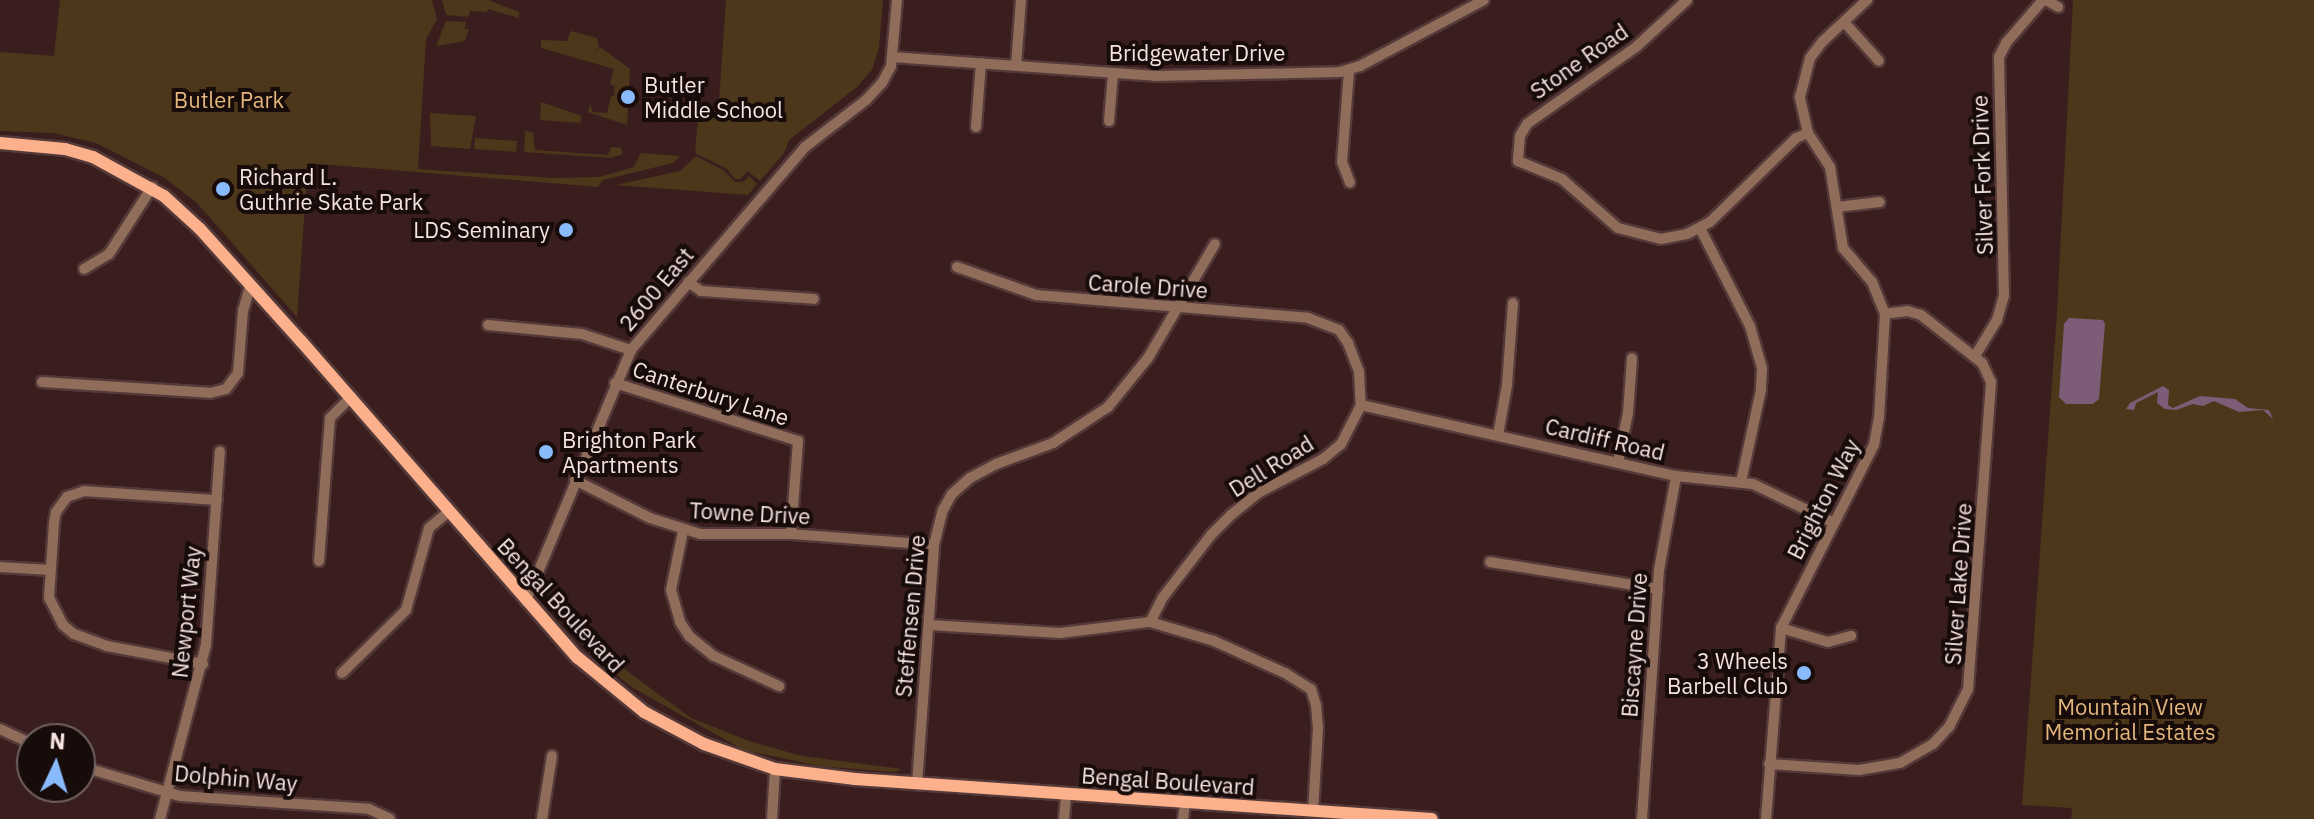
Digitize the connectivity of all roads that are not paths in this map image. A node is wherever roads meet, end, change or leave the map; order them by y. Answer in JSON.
{"nodes":[{"id":1,"x":897,"y":0,"type":"edge"},
{"id":2,"x":1021,"y":0,"type":"edge"},
{"id":3,"x":1484,"y":0,"type":"edge"},
{"id":4,"x":1867,"y":0,"type":"edge"},
{"id":5,"x":2044,"y":0,"type":"edge"},
{"id":6,"x":1683,"y":1,"type":"edge"},
{"id":7,"x":2058,"y":7,"type":"dead end"},
{"id":8,"x":1844,"y":22,"type":"junction"},
{"id":9,"x":892,"y":57,"type":"junction"},
{"id":10,"x":1879,"y":61,"type":"dead end"},
{"id":11,"x":981,"y":63,"type":"junction"},
{"id":12,"x":1016,"y":66,"type":"junction"},
{"id":13,"x":1349,"y":71,"type":"junction"},
{"id":14,"x":1113,"y":74,"type":"junction"},
{"id":15,"x":1109,"y":121,"type":"dead end"},
{"id":16,"x":976,"y":127,"type":"dead end"},
{"id":17,"x":1808,"y":133,"type":"junction"},
{"id":18,"x":0,"y":143,"type":"edge"},
{"id":19,"x":1350,"y":183,"type":"dead end"},
{"id":20,"x":152,"y":187,"type":"junction"},
{"id":21,"x":1880,"y":202,"type":"dead end"},
{"id":22,"x":1837,"y":207,"type":"junction"},
{"id":23,"x":1700,"y":228,"type":"junction"},
{"id":24,"x":1215,"y":244,"type":"dead end"},
{"id":25,"x":957,"y":267,"type":"dead end"},
{"id":26,"x":84,"y":269,"type":"dead end"},
{"id":27,"x":688,"y":282,"type":"junction"},
{"id":28,"x":250,"y":286,"type":"junction"},
{"id":29,"x":814,"y":299,"type":"dead end"},
{"id":30,"x":1513,"y":303,"type":"dead end"},
{"id":31,"x":1177,"y":307,"type":"junction"},
{"id":32,"x":1885,"y":314,"type":"junction"},
{"id":33,"x":488,"y":325,"type":"dead end"},
{"id":34,"x":631,"y":350,"type":"junction"},
{"id":35,"x":1975,"y":356,"type":"junction"},
{"id":36,"x":1632,"y":358,"type":"dead end"},
{"id":37,"x":42,"y":382,"type":"dead end"},
{"id":38,"x":615,"y":383,"type":"junction"},
{"id":39,"x":351,"y":397,"type":"junction"},
{"id":40,"x":1361,"y":405,"type":"junction"},
{"id":41,"x":1498,"y":435,"type":"junction"},
{"id":42,"x":220,"y":452,"type":"dead end"},
{"id":43,"x":1618,"y":462,"type":"junction"},
{"id":44,"x":1676,"y":476,"type":"junction"},
{"id":45,"x":575,"y":480,"type":"junction"},
{"id":46,"x":1741,"y":482,"type":"junction"},
{"id":47,"x":217,"y":500,"type":"junction"},
{"id":48,"x":448,"y":512,"type":"junction"},
{"id":49,"x":1834,"y":523,"type":"junction"},
{"id":50,"x":683,"y":531,"type":"junction"},
{"id":51,"x":791,"y":534,"type":"junction"},
{"id":52,"x":934,"y":545,"type":"junction"},
{"id":53,"x":319,"y":561,"type":"dead end"},
{"id":54,"x":1490,"y":562,"type":"dead end"},
{"id":55,"x":0,"y":567,"type":"edge"},
{"id":56,"x":50,"y":570,"type":"junction"},
{"id":57,"x":1658,"y":589,"type":"junction"},
{"id":58,"x":526,"y":601,"type":"junction"},
{"id":59,"x":1150,"y":622,"type":"junction"},
{"id":60,"x":929,"y":625,"type":"junction"},
{"id":61,"x":1781,"y":628,"type":"junction"},
{"id":62,"x":1851,"y":636,"type":"dead end"},
{"id":63,"x":203,"y":664,"type":"junction"},
{"id":64,"x":342,"y":673,"type":"dead end"},
{"id":65,"x":779,"y":686,"type":"dead end"},
{"id":66,"x":552,"y":756,"type":"dead end"},
{"id":67,"x":1769,"y":764,"type":"junction"},
{"id":68,"x":775,"y":769,"type":"junction"},
{"id":69,"x":96,"y":771,"type":"edge"},
{"id":70,"x":917,"y":784,"type":"junction"},
{"id":71,"x":168,"y":793,"type":"junction"},
{"id":72,"x":1066,"y":794,"type":"junction"},
{"id":73,"x":1185,"y":802,"type":"junction"},
{"id":74,"x":1313,"y":811,"type":"junction"},
{"id":75,"x":160,"y":819,"type":"edge"},
{"id":76,"x":390,"y":819,"type":"edge"},
{"id":77,"x":542,"y":819,"type":"edge"},
{"id":78,"x":772,"y":819,"type":"edge"},
{"id":79,"x":1064,"y":819,"type":"edge"},
{"id":80,"x":1183,"y":819,"type":"edge"},
{"id":81,"x":1432,"y":819,"type":"edge"},
{"id":82,"x":1642,"y":819,"type":"edge"},
{"id":83,"x":1766,"y":819,"type":"edge"}],
"edges":[{"from":1,"to":9,"type":"street"},
{"from":2,"to":12,"type":"street"},
{"from":3,"to":13,"type":"street","name":"Bridgewater Drive"},
{"from":4,"to":8,"type":"street","name":"Brighton Way"},
{"from":5,"to":7,"type":"street"},
{"from":5,"to":35,"type":"street","name":"Silver Fork Drive"},
{"from":6,"to":23,"type":"street","name":"Stone Road"},
{"from":8,"to":10,"type":"street"},
{"from":8,"to":17,"type":"street","name":"Brighton Way"},
{"from":9,"to":11,"type":"street","name":"Bridgewater Drive"},
{"from":9,"to":27,"type":"street","name":"2600 East"},
{"from":11,"to":12,"type":"street","name":"Bridgewater Drive"},
{"from":11,"to":16,"type":"street"},
{"from":12,"to":14,"type":"street","name":"Bridgewater Drive"},
{"from":13,"to":14,"type":"street","name":"Bridgewater Drive"},
{"from":13,"to":19,"type":"street"},
{"from":14,"to":15,"type":"street"},
{"from":17,"to":22,"type":"street","name":"Brighton Way"},
{"from":17,"to":23,"type":"street"},
{"from":18,"to":20,"type":"main road","name":"Bengal Boulevard"},
{"from":20,"to":26,"type":"street"},
{"from":20,"to":28,"type":"main road","name":"Bengal Boulevard"},
{"from":21,"to":22,"type":"street"},
{"from":22,"to":32,"type":"street","name":"Brighton Way"},
{"from":23,"to":46,"type":"street"},
{"from":24,"to":31,"type":"street","name":"Steffensen Drive"},
{"from":25,"to":31,"type":"street","name":"Carole Drive"},
{"from":27,"to":29,"type":"street"},
{"from":27,"to":34,"type":"street","name":"2600 East"},
{"from":28,"to":37,"type":"street"},
{"from":28,"to":39,"type":"main road","name":"Bengal Boulevard"},
{"from":30,"to":41,"type":"street"},
{"from":31,"to":40,"type":"street","name":"Carole Drive"},
{"from":31,"to":52,"type":"street","name":"Steffensen Drive"},
{"from":32,"to":35,"type":"street","name":"Silver Lake Drive"},
{"from":32,"to":49,"type":"street","name":"Brighton Way"},
{"from":33,"to":34,"type":"street","name":"Canterbury Lane"},
{"from":34,"to":38,"type":"street","name":"2600 East"},
{"from":35,"to":67,"type":"street","name":"Silver Lake Drive"},
{"from":36,"to":43,"type":"street"},
{"from":38,"to":45,"type":"street","name":"2600 East"},
{"from":38,"to":51,"type":"street","name":"Canterbury Lane"},
{"from":39,"to":48,"type":"main road","name":"Bengal Boulevard"},
{"from":39,"to":53,"type":"street"},
{"from":40,"to":41,"type":"street","name":"Cardiff Road"},
{"from":40,"to":59,"type":"street","name":"Dell Road"},
{"from":41,"to":43,"type":"street","name":"Cardiff Road"},
{"from":42,"to":47,"type":"street","name":"Newport Way"},
{"from":43,"to":44,"type":"street","name":"Cardiff Road"},
{"from":44,"to":46,"type":"street","name":"Cardiff Road"},
{"from":44,"to":57,"type":"street","name":"Biscayne Drive"},
{"from":45,"to":50,"type":"street","name":"Towne Drive"},
{"from":45,"to":58,"type":"street","name":"2600 East"},
{"from":46,"to":49,"type":"street","name":"Cardiff Road"},
{"from":47,"to":56,"type":"street"},
{"from":47,"to":63,"type":"street","name":"Newport Way"},
{"from":48,"to":58,"type":"main road","name":"Bengal Boulevard"},
{"from":48,"to":64,"type":"street"},
{"from":49,"to":61,"type":"street","name":"Brighton Way"},
{"from":50,"to":51,"type":"street","name":"Towne Drive"},
{"from":50,"to":65,"type":"street"},
{"from":51,"to":52,"type":"street","name":"Towne Drive"},
{"from":52,"to":60,"type":"street","name":"Steffensen Drive"},
{"from":54,"to":57,"type":"street"},
{"from":55,"to":56,"type":"street"},
{"from":56,"to":63,"type":"street"},
{"from":57,"to":82,"type":"street","name":"Biscayne Drive"},
{"from":58,"to":68,"type":"main road","name":"Bengal Boulevard"},
{"from":59,"to":60,"type":"street"},
{"from":59,"to":74,"type":"street"},
{"from":60,"to":70,"type":"street","name":"Steffensen Drive"},
{"from":61,"to":62,"type":"street"},
{"from":61,"to":67,"type":"street","name":"Brighton Way"},
{"from":63,"to":71,"type":"street","name":"Newport Way"},
{"from":66,"to":77,"type":"street"},
{"from":67,"to":83,"type":"street","name":"Brighton Way"},
{"from":68,"to":70,"type":"main road","name":"Bengal Boulevard"},
{"from":68,"to":78,"type":"street"},
{"from":69,"to":71,"type":"street","name":"Dolphin Way"},
{"from":70,"to":72,"type":"main road","name":"Bengal Boulevard"},
{"from":71,"to":75,"type":"street","name":"Newport Way"},
{"from":71,"to":76,"type":"street","name":"Dolphin Way"},
{"from":72,"to":73,"type":"main road","name":"Bengal Boulevard"},
{"from":72,"to":79,"type":"street"},
{"from":73,"to":74,"type":"main road","name":"Bengal Boulevard"},
{"from":73,"to":80,"type":"street"},
{"from":74,"to":81,"type":"main road","name":"Bengal Boulevard"}]}
